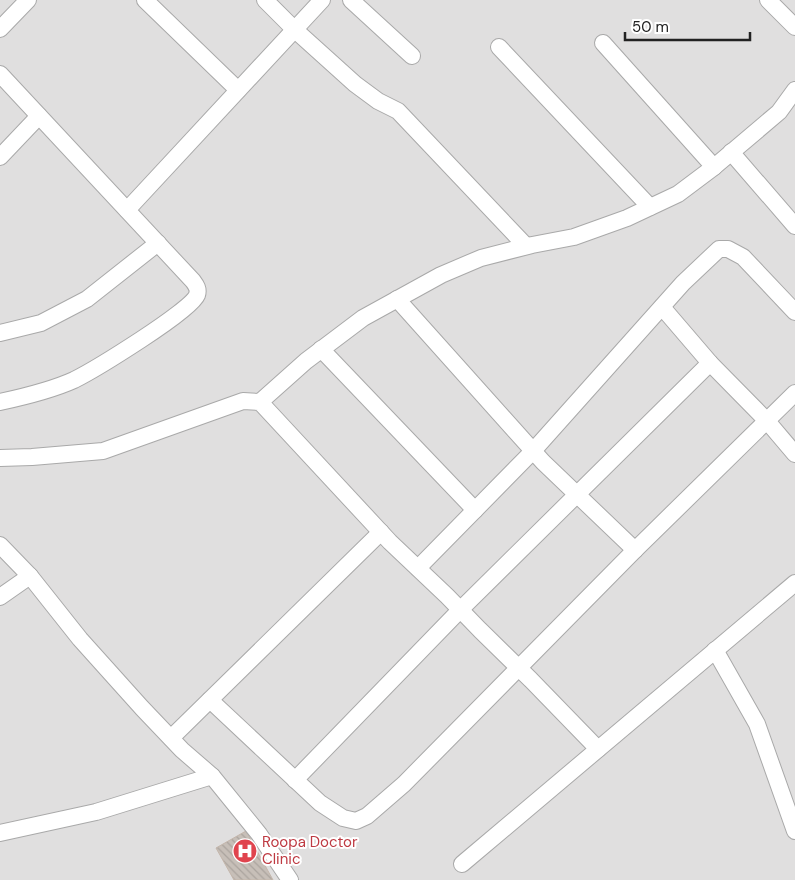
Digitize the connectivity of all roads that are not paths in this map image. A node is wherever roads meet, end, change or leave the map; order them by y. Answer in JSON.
{"nodes":[{"id":1,"x":28,"y":0,"type":"edge"},
{"id":2,"x":144,"y":0,"type":"edge"},
{"id":3,"x":265,"y":0,"type":"edge"},
{"id":4,"x":322,"y":0,"type":"edge"},
{"id":5,"x":351,"y":0,"type":"edge"},
{"id":6,"x":777,"y":3,"type":"edge"},
{"id":7,"x":795,"y":27,"type":"edge"},
{"id":8,"x":0,"y":29,"type":"edge"},
{"id":9,"x":294,"y":29,"type":"junction"},
{"id":10,"x":603,"y":43,"type":"dead end"},
{"id":11,"x":499,"y":47,"type":"dead end"},
{"id":12,"x":412,"y":56,"type":"dead end"},
{"id":13,"x":0,"y":74,"type":"edge"},
{"id":14,"x":238,"y":90,"type":"junction"},
{"id":15,"x":795,"y":90,"type":"edge"},
{"id":16,"x":39,"y":116,"type":"junction"},
{"id":17,"x":732,"y":152,"type":"junction"},
{"id":18,"x":0,"y":157,"type":"edge"},
{"id":19,"x":714,"y":167,"type":"junction"},
{"id":20,"x":650,"y":207,"type":"junction"},
{"id":21,"x":127,"y":210,"type":"junction"},
{"id":22,"x":795,"y":226,"type":"edge"},
{"id":23,"x":158,"y":242,"type":"junction"},
{"id":24,"x":526,"y":246,"type":"junction"},
{"id":25,"x":397,"y":299,"type":"junction"},
{"id":26,"x":662,"y":307,"type":"junction"},
{"id":27,"x":795,"y":312,"type":"edge"},
{"id":28,"x":0,"y":333,"type":"edge"},
{"id":29,"x":321,"y":349,"type":"junction"},
{"id":30,"x":710,"y":363,"type":"junction"},
{"id":31,"x":795,"y":393,"type":"edge"},
{"id":32,"x":0,"y":402,"type":"edge"},
{"id":33,"x":260,"y":402,"type":"junction"},
{"id":34,"x":766,"y":421,"type":"junction"},
{"id":35,"x":533,"y":451,"type":"junction"},
{"id":36,"x":795,"y":454,"type":"edge"},
{"id":37,"x":0,"y":458,"type":"edge"},
{"id":38,"x":577,"y":495,"type":"junction"},
{"id":39,"x":475,"y":510,"type":"junction"},
{"id":40,"x":381,"y":532,"type":"junction"},
{"id":41,"x":0,"y":545,"type":"edge"},
{"id":42,"x":635,"y":550,"type":"junction"},
{"id":43,"x":418,"y":568,"type":"junction"},
{"id":44,"x":30,"y":576,"type":"junction"},
{"id":45,"x":795,"y":583,"type":"edge"},
{"id":46,"x":0,"y":597,"type":"edge"},
{"id":47,"x":460,"y":610,"type":"junction"},
{"id":48,"x":715,"y":650,"type":"junction"},
{"id":49,"x":519,"y":668,"type":"junction"},
{"id":50,"x":210,"y":700,"type":"junction"},
{"id":51,"x":171,"y":738,"type":"junction"},
{"id":52,"x":598,"y":749,"type":"junction"},
{"id":53,"x":212,"y":776,"type":"junction"},
{"id":54,"x":296,"y":780,"type":"junction"},
{"id":55,"x":795,"y":831,"type":"edge"},
{"id":56,"x":0,"y":832,"type":"edge"},
{"id":57,"x":462,"y":864,"type":"dead end"},
{"id":58,"x":290,"y":880,"type":"edge"}],
"edges":[{"from":1,"to":8,"type":"street"},
{"from":2,"to":14,"type":"street"},
{"from":3,"to":9,"type":"street"},
{"from":4,"to":9,"type":"street"},
{"from":5,"to":12,"type":"street"},
{"from":6,"to":7,"type":"street"},
{"from":9,"to":14,"type":"street"},
{"from":9,"to":24,"type":"street"},
{"from":10,"to":19,"type":"street"},
{"from":11,"to":20,"type":"street"},
{"from":13,"to":16,"type":"street"},
{"from":14,"to":21,"type":"street"},
{"from":15,"to":17,"type":"street"},
{"from":16,"to":18,"type":"street"},
{"from":16,"to":21,"type":"street"},
{"from":17,"to":19,"type":"street"},
{"from":17,"to":22,"type":"street"},
{"from":19,"to":20,"type":"street"},
{"from":20,"to":24,"type":"street"},
{"from":21,"to":23,"type":"street"},
{"from":23,"to":28,"type":"street"},
{"from":23,"to":32,"type":"street"},
{"from":24,"to":25,"type":"street"},
{"from":25,"to":29,"type":"street"},
{"from":25,"to":35,"type":"street"},
{"from":26,"to":27,"type":"street"},
{"from":26,"to":30,"type":"street"},
{"from":26,"to":35,"type":"street"},
{"from":29,"to":33,"type":"street"},
{"from":29,"to":39,"type":"street"},
{"from":30,"to":34,"type":"street"},
{"from":30,"to":38,"type":"street"},
{"from":31,"to":34,"type":"street"},
{"from":33,"to":37,"type":"street"},
{"from":33,"to":40,"type":"street"},
{"from":34,"to":36,"type":"street"},
{"from":34,"to":42,"type":"street"},
{"from":35,"to":38,"type":"street"},
{"from":35,"to":39,"type":"street"},
{"from":38,"to":42,"type":"street"},
{"from":38,"to":47,"type":"street"},
{"from":39,"to":43,"type":"street"},
{"from":40,"to":43,"type":"street"},
{"from":40,"to":50,"type":"street"},
{"from":41,"to":44,"type":"street"},
{"from":42,"to":49,"type":"street"},
{"from":43,"to":47,"type":"street"},
{"from":44,"to":46,"type":"street"},
{"from":44,"to":51,"type":"street"},
{"from":45,"to":48,"type":"street"},
{"from":47,"to":49,"type":"street"},
{"from":47,"to":54,"type":"street"},
{"from":48,"to":52,"type":"street"},
{"from":48,"to":55,"type":"street"},
{"from":49,"to":52,"type":"street"},
{"from":49,"to":54,"type":"street"},
{"from":50,"to":51,"type":"street"},
{"from":50,"to":54,"type":"street"},
{"from":51,"to":53,"type":"street"},
{"from":52,"to":57,"type":"street"},
{"from":53,"to":56,"type":"street"},
{"from":53,"to":58,"type":"street"}]}
